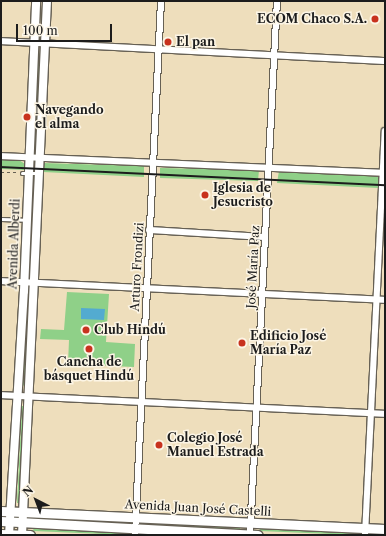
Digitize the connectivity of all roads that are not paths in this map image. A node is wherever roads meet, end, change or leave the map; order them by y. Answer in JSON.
{"nodes":[{"id":1,"x":36,"y":1,"type":"edge"},
{"id":2,"x":48,"y":1,"type":"edge"},
{"id":3,"x":161,"y":1,"type":"edge"},
{"id":4,"x":277,"y":1,"type":"edge"},
{"id":5,"x":1,"y":41,"type":"edge"},
{"id":6,"x":34,"y":42,"type":"junction"},
{"id":7,"x":45,"y":43,"type":"junction"},
{"id":8,"x":159,"y":49,"type":"junction"},
{"id":9,"x":274,"y":54,"type":"junction"},
{"id":10,"x":385,"y":60,"type":"edge"},
{"id":11,"x":385,"y":131,"type":"edge"},
{"id":12,"x":1,"y":156,"type":"edge"},
{"id":13,"x":30,"y":157,"type":"junction"},
{"id":14,"x":40,"y":158,"type":"junction"},
{"id":15,"x":153,"y":162,"type":"junction"},
{"id":16,"x":270,"y":167,"type":"junction"},
{"id":17,"x":25,"y":172,"type":"junction"},
{"id":18,"x":39,"y":173,"type":"junction"},
{"id":19,"x":384,"y":173,"type":"edge"},
{"id":20,"x":1,"y":219,"type":"edge"},
{"id":21,"x":27,"y":220,"type":"junction"},
{"id":22,"x":149,"y":230,"type":"junction"},
{"id":23,"x":265,"y":237,"type":"junction"},
{"id":24,"x":1,"y":281,"type":"edge"},
{"id":25,"x":24,"y":282,"type":"junction"},
{"id":26,"x":35,"y":282,"type":"junction"},
{"id":27,"x":147,"y":287,"type":"junction"},
{"id":28,"x":262,"y":293,"type":"junction"},
{"id":29,"x":376,"y":300,"type":"junction"},
{"id":30,"x":385,"y":300,"type":"edge"},
{"id":31,"x":1,"y":395,"type":"edge"},
{"id":32,"x":17,"y":396,"type":"junction"},
{"id":33,"x":29,"y":396,"type":"junction"},
{"id":34,"x":140,"y":401,"type":"junction"},
{"id":35,"x":257,"y":407,"type":"junction"},
{"id":36,"x":371,"y":414,"type":"junction"},
{"id":37,"x":385,"y":414,"type":"edge"},
{"id":38,"x":6,"y":511,"type":"edge"},
{"id":39,"x":23,"y":512,"type":"junction"},
{"id":40,"x":136,"y":517,"type":"junction"},
{"id":41,"x":5,"y":522,"type":"edge"},
{"id":42,"x":250,"y":522,"type":"junction"},
{"id":43,"x":22,"y":523,"type":"junction"},
{"id":44,"x":385,"y":529,"type":"edge"},
{"id":45,"x":365,"y":531,"type":"edge"},
{"id":46,"x":135,"y":532,"type":"edge"},
{"id":47,"x":1,"y":534,"type":"edge"},
{"id":48,"x":10,"y":535,"type":"edge"},
{"id":49,"x":22,"y":535,"type":"edge"},
{"id":50,"x":30,"y":535,"type":"edge"},
{"id":51,"x":250,"y":535,"type":"edge"},
{"id":52,"x":258,"y":535,"type":"edge"}],
"edges":[{"from":1,"to":6,"type":"main road","name":"Avenida Alberdi"},
{"from":2,"to":7,"type":"main road","name":"Avenida Alberdi"},
{"from":3,"to":8,"type":"street","name":"Arturo Frondizi"},
{"from":4,"to":9,"type":"street","name":"José María Paz"},
{"from":5,"to":6,"type":"street"},
{"from":6,"to":7,"type":"street"},
{"from":6,"to":13,"type":"main road","name":"Avenida Alberdi"},
{"from":7,"to":8,"type":"street"},
{"from":7,"to":14,"type":"main road","name":"Avenida Alberdi"},
{"from":8,"to":9,"type":"street"},
{"from":8,"to":15,"type":"street","name":"Arturo Frondizi"},
{"from":9,"to":10,"type":"street"},
{"from":9,"to":16,"type":"street","name":"José María Paz"},
{"from":11,"to":19,"type":"street"},
{"from":12,"to":13,"type":"street"},
{"from":13,"to":14,"type":"street"},
{"from":13,"to":17,"type":"main road","name":"Avenida Alberdi"},
{"from":14,"to":15,"type":"street"},
{"from":14,"to":18,"type":"main road","name":"Avenida Alberdi"},
{"from":15,"to":16,"type":"street"},
{"from":15,"to":22,"type":"street","name":"Arturo Frondizi"},
{"from":16,"to":19,"type":"street"},
{"from":16,"to":23,"type":"street","name":"José María Paz"},
{"from":17,"to":18,"type":"lane"},
{"from":17,"to":21,"type":"main road","name":"Avenida Alberdi"},
{"from":18,"to":26,"type":"main road","name":"Avenida Alberdi"},
{"from":19,"to":29,"type":"street"},
{"from":20,"to":21,"type":"lane"},
{"from":21,"to":25,"type":"main road","name":"Avenida Alberdi"},
{"from":22,"to":23,"type":"street"},
{"from":22,"to":27,"type":"street","name":"Arturo Frondizi"},
{"from":23,"to":28,"type":"street","name":"José María Paz"},
{"from":24,"to":25,"type":"street"},
{"from":25,"to":26,"type":"street"},
{"from":25,"to":32,"type":"main road","name":"Avenida Alberdi"},
{"from":26,"to":27,"type":"street"},
{"from":26,"to":33,"type":"main road","name":"Avenida Alberdi"},
{"from":27,"to":28,"type":"street"},
{"from":27,"to":34,"type":"street","name":"Arturo Frondizi"},
{"from":28,"to":29,"type":"street"},
{"from":28,"to":35,"type":"street","name":"José María Paz"},
{"from":29,"to":30,"type":"street"},
{"from":29,"to":36,"type":"street"},
{"from":31,"to":32,"type":"street"},
{"from":32,"to":33,"type":"street"},
{"from":32,"to":38,"type":"main road","name":"Avenida Alberdi"},
{"from":33,"to":34,"type":"street"},
{"from":33,"to":39,"type":"main road","name":"Avenida Alberdi"},
{"from":34,"to":35,"type":"street"},
{"from":34,"to":40,"type":"street","name":"Arturo Frondizi"},
{"from":35,"to":36,"type":"street"},
{"from":35,"to":42,"type":"street","name":"José María Paz"},
{"from":36,"to":37,"type":"street"},
{"from":36,"to":45,"type":"street"},
{"from":38,"to":39,"type":"main road","name":"Avenida Juan José Castelli"},
{"from":38,"to":41,"type":"main road","name":"Avenida Alberdi"},
{"from":39,"to":40,"type":"main road","name":"Avenida Juan José Castelli"},
{"from":39,"to":43,"type":"main road","name":"Avenida Alberdi"},
{"from":40,"to":42,"type":"main road","name":"Avenida Juan José Castelli"},
{"from":40,"to":46,"type":"street","name":"Arturo Frondizi"},
{"from":41,"to":43,"type":"main road","name":"Avenida Juan José Castelli"},
{"from":41,"to":48,"type":"main road","name":"Avenida Alberdi"},
{"from":42,"to":45,"type":"main road","name":"Avenida Juan José Castelli"},
{"from":42,"to":51,"type":"street","name":"José María Paz"},
{"from":43,"to":46,"type":"main road","name":"Avenida Juan José Castelli"},
{"from":43,"to":49,"type":"main road","name":"Avenida Alberdi"},
{"from":44,"to":45,"type":"main road","name":"Avenida Juan José Castelli"},
{"from":46,"to":51,"type":"main road","name":"Avenida Juan José Castelli"},
{"from":47,"to":48,"type":"main road"},
{"from":48,"to":49,"type":"main road"},
{"from":49,"to":50,"type":"main road"},
{"from":51,"to":52,"type":"main road","name":"Avenida Juan José Castelli"}]}
